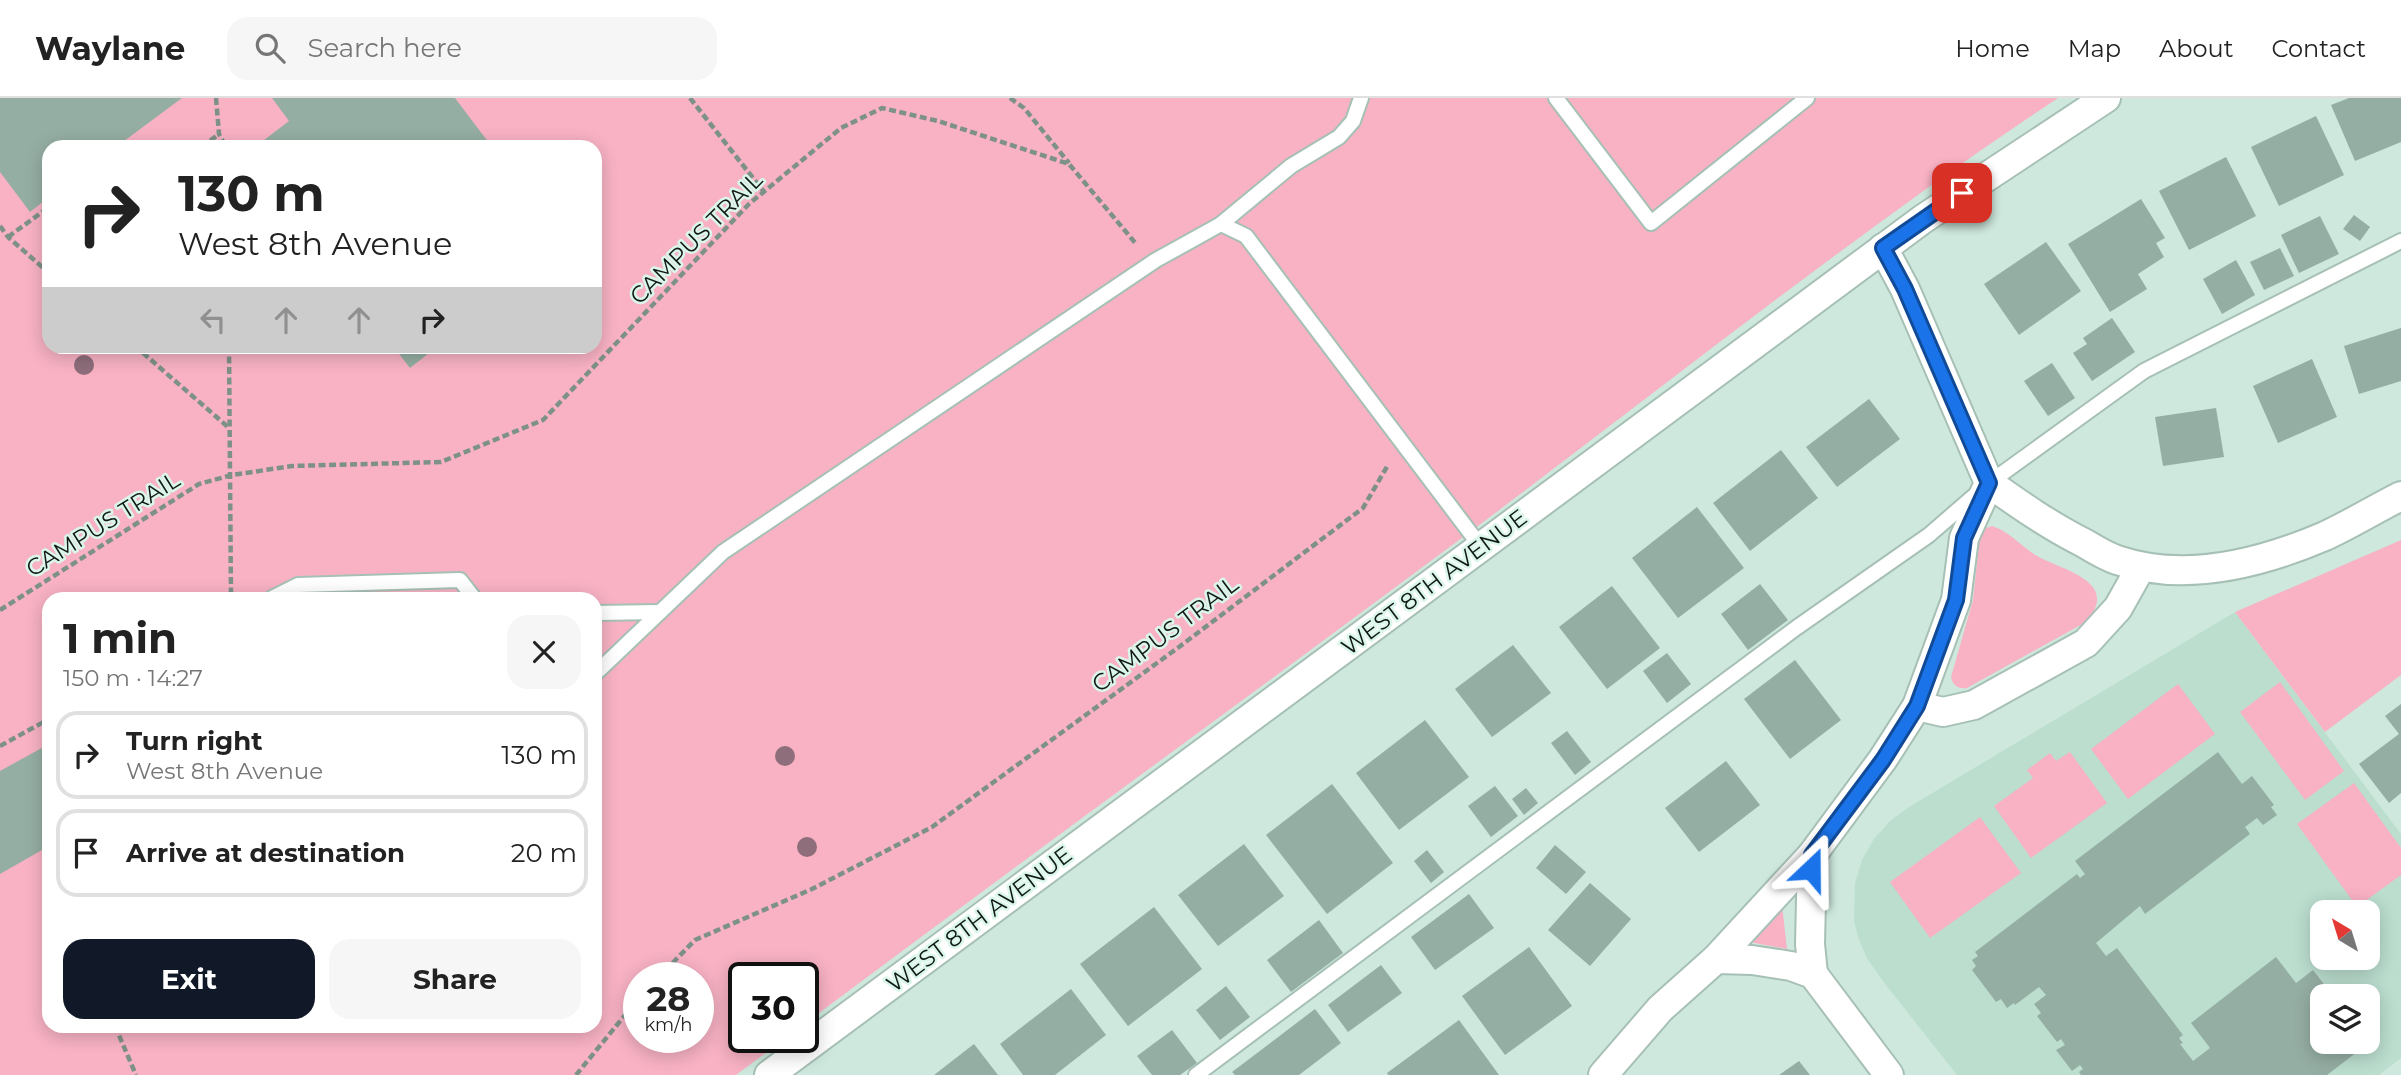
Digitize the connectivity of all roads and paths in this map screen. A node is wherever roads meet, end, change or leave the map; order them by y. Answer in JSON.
{"nodes":[{"id":1,"x":216,"y":98,"type":"edge"},
{"id":2,"x":690,"y":98,"type":"edge"},
{"id":3,"x":1010,"y":98,"type":"edge"},
{"id":4,"x":1361,"y":98,"type":"edge"},
{"id":5,"x":1556,"y":98,"type":"edge"},
{"id":6,"x":1807,"y":98,"type":"edge"},
{"id":7,"x":2106,"y":98,"type":"edge"},
{"id":8,"x":219,"y":134,"type":"junction"},
{"id":9,"x":211,"y":140,"type":"edge"},
{"id":10,"x":222,"y":140,"type":"edge"},
{"id":11,"x":1069,"y":164,"type":"junction"},
{"id":12,"x":764,"y":192,"type":"junction"},
{"id":13,"x":42,"y":212,"type":"edge"},
{"id":14,"x":1221,"y":224,"type":"junction"},
{"id":15,"x":0,"y":226,"type":"edge"},
{"id":16,"x":8,"y":237,"type":"junction"},
{"id":17,"x":2401,"y":241,"type":"edge"},
{"id":18,"x":1140,"y":248,"type":"dead end"},
{"id":19,"x":1883,"y":248,"type":"junction"},
{"id":20,"x":42,"y":267,"type":"edge"},
{"id":21,"x":144,"y":354,"type":"edge"},
{"id":22,"x":229,"y":354,"type":"edge"},
{"id":23,"x":229,"y":428,"type":"junction"},
{"id":24,"x":1389,"y":464,"type":"dead end"},
{"id":25,"x":229,"y":476,"type":"junction"},
{"id":26,"x":1989,"y":483,"type":"junction"},
{"id":27,"x":2401,"y":496,"type":"edge"},
{"id":28,"x":1481,"y":547,"type":"junction"},
{"id":29,"x":2140,"y":567,"type":"junction"},
{"id":30,"x":231,"y":592,"type":"edge"},
{"id":31,"x":284,"y":592,"type":"edge"},
{"id":32,"x":469,"y":592,"type":"edge"},
{"id":33,"x":0,"y":610,"type":"edge"},
{"id":34,"x":660,"y":612,"type":"junction"},
{"id":35,"x":602,"y":613,"type":"edge"},
{"id":36,"x":602,"y":667,"type":"edge"},
{"id":37,"x":1917,"y":706,"type":"junction"},
{"id":38,"x":42,"y":723,"type":"edge"},
{"id":39,"x":0,"y":746,"type":"edge"},
{"id":40,"x":1812,"y":855,"type":"junction"},
{"id":41,"x":1716,"y":959,"type":"junction"},
{"id":42,"x":674,"y":962,"type":"edge"},
{"id":43,"x":1813,"y":974,"type":"junction"},
{"id":44,"x":623,"y":1018,"type":"edge"},
{"id":45,"x":118,"y":1033,"type":"edge"},
{"id":46,"x":136,"y":1075,"type":"edge"},
{"id":47,"x":576,"y":1075,"type":"edge"},
{"id":48,"x":769,"y":1075,"type":"edge"},
{"id":49,"x":1196,"y":1075,"type":"edge"},
{"id":50,"x":1603,"y":1075,"type":"edge"},
{"id":51,"x":1889,"y":1075,"type":"edge"}],
"edges":[{"from":1,"to":8,"type":"path"},
{"from":2,"to":12,"type":"path"},
{"from":3,"to":11,"type":"path"},
{"from":4,"to":14,"type":"lane"},
{"from":5,"to":6,"type":"lane"},
{"from":7,"to":19,"type":"street","name":"WEST 8TH AVENUE"},
{"from":8,"to":9,"type":"path"},
{"from":8,"to":10,"type":"path"},
{"from":11,"to":12,"type":"path","name":"CAMPUS TRAIL"},
{"from":11,"to":18,"type":"path"},
{"from":12,"to":25,"type":"path","name":"CAMPUS TRAIL"},
{"from":13,"to":16,"type":"path"},
{"from":14,"to":28,"type":"lane"},
{"from":14,"to":34,"type":"lane"},
{"from":15,"to":16,"type":"path"},
{"from":16,"to":20,"type":"path"},
{"from":17,"to":26,"type":"lane"},
{"from":19,"to":26,"type":"street"},
{"from":19,"to":28,"type":"street","name":"WEST 8TH AVENUE"},
{"from":21,"to":23,"type":"path"},
{"from":22,"to":23,"type":"path"},
{"from":23,"to":25,"type":"path"},
{"from":24,"to":42,"type":"path","name":"CAMPUS TRAIL"},
{"from":25,"to":30,"type":"path"},
{"from":25,"to":33,"type":"path","name":"CAMPUS TRAIL"},
{"from":26,"to":29,"type":"street"},
{"from":26,"to":37,"type":"street"},
{"from":26,"to":49,"type":"lane"},
{"from":27,"to":29,"type":"street"},
{"from":28,"to":48,"type":"street","name":"WEST 8TH AVENUE"},
{"from":29,"to":37,"type":"street"},
{"from":31,"to":32,"type":"lane"},
{"from":34,"to":35,"type":"lane"},
{"from":34,"to":36,"type":"lane"},
{"from":37,"to":40,"type":"street"},
{"from":38,"to":39,"type":"path"},
{"from":40,"to":41,"type":"street"},
{"from":40,"to":43,"type":"street"},
{"from":41,"to":43,"type":"street"},
{"from":41,"to":50,"type":"street"},
{"from":43,"to":51,"type":"street"},
{"from":44,"to":47,"type":"path"},
{"from":45,"to":46,"type":"path"}]}
